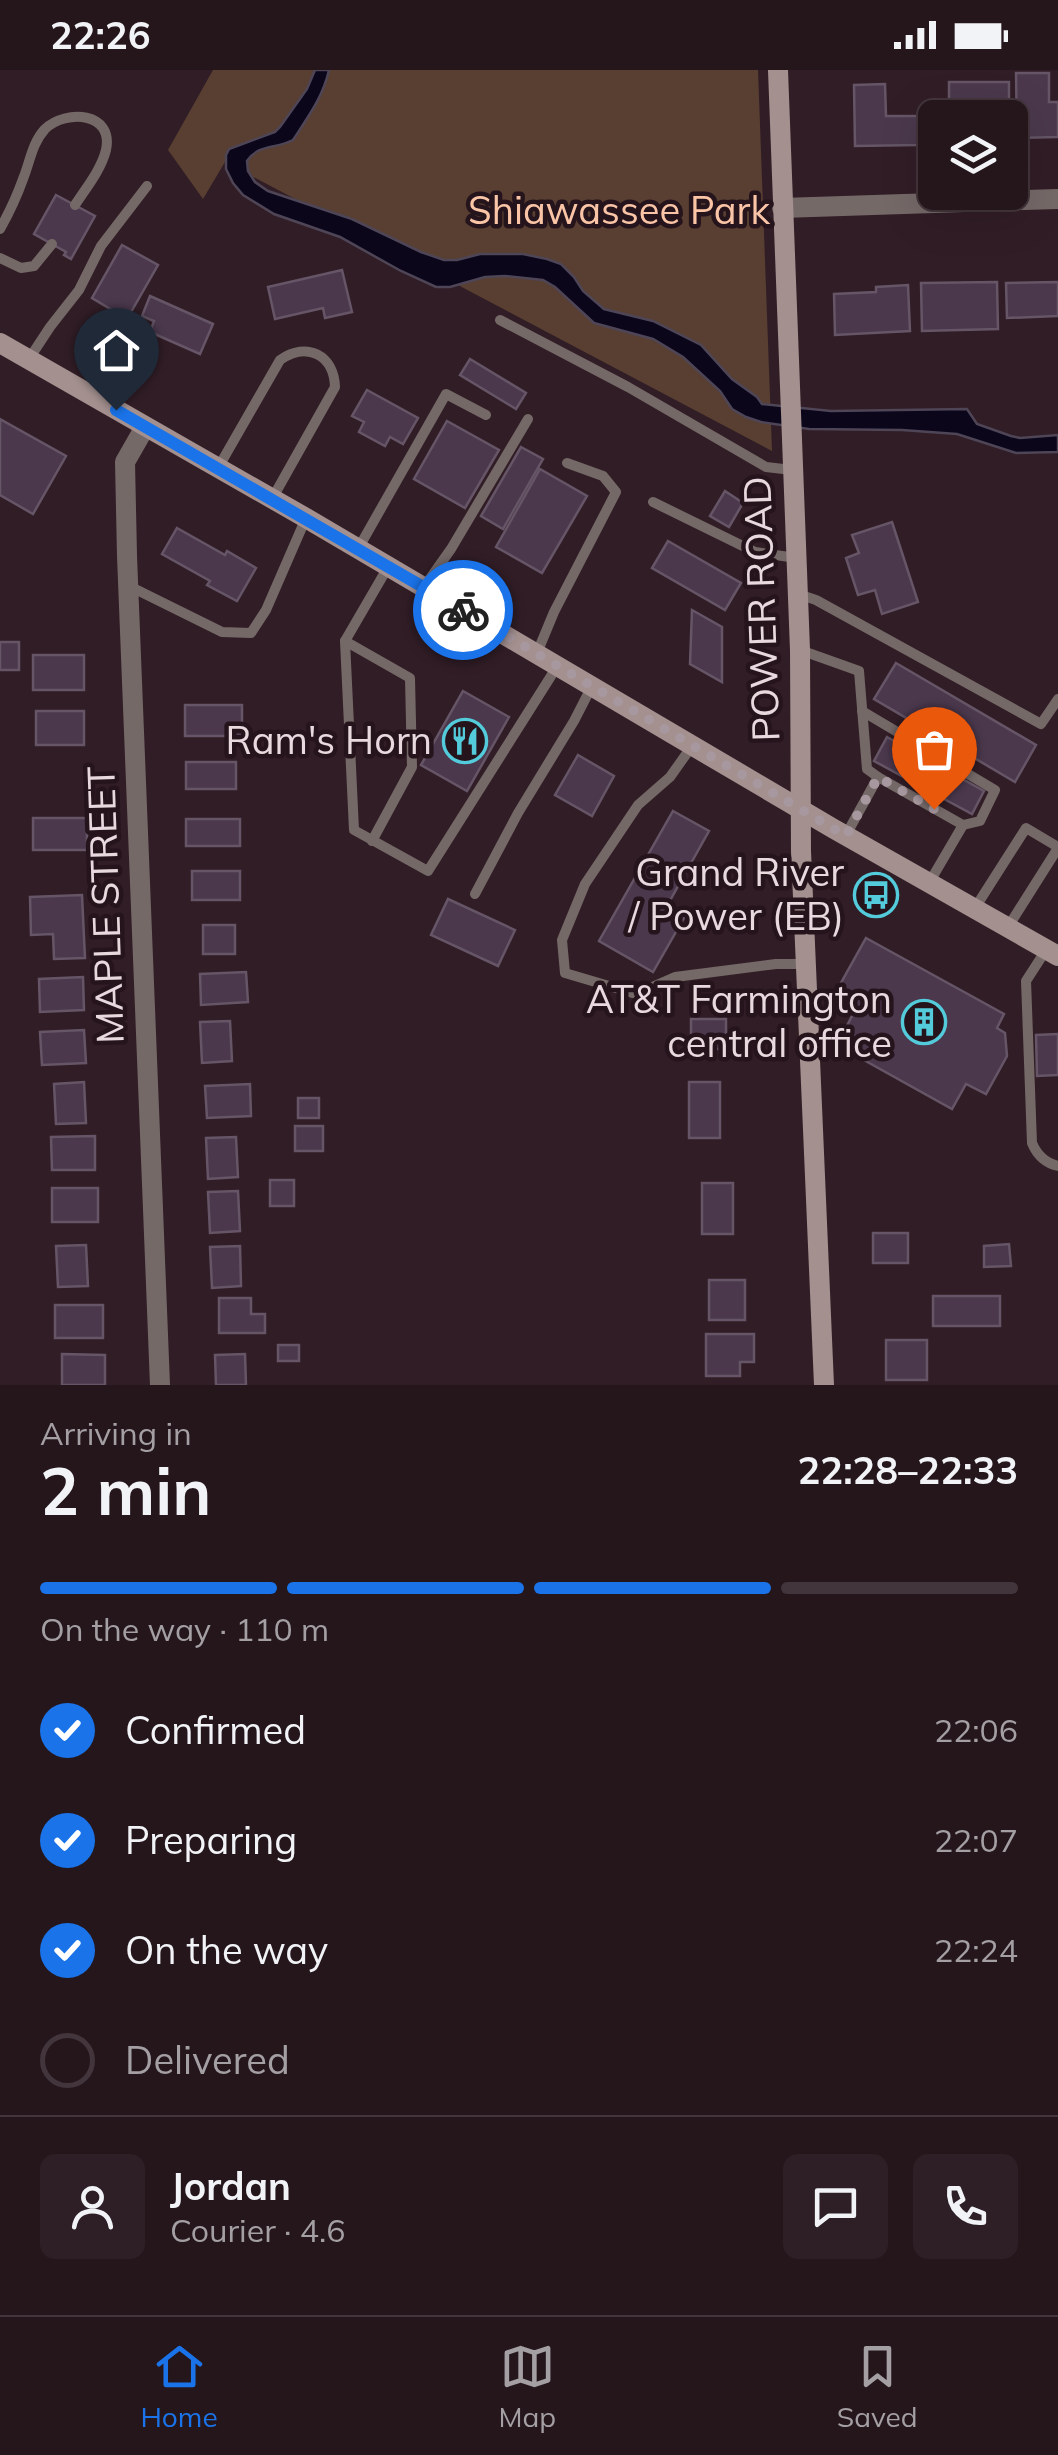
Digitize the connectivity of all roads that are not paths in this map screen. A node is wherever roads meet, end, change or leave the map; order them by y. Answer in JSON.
{"nodes":[{"id":1,"x":778,"y":70,"type":"edge"},
{"id":2,"x":147,"y":186,"type":"dead end"},
{"id":3,"x":1058,"y":199,"type":"edge"},
{"id":4,"x":75,"y":205,"type":"dead end"},
{"id":5,"x":782,"y":208,"type":"junction"},
{"id":6,"x":0,"y":229,"type":"edge"},
{"id":7,"x":52,"y":244,"type":"dead end"},
{"id":8,"x":0,"y":258,"type":"edge"},
{"id":9,"x":500,"y":320,"type":"dead end"},
{"id":10,"x":0,"y":344,"type":"edge"},
{"id":11,"x":28,"y":360,"type":"junction"},
{"id":12,"x":486,"y":415,"type":"dead end"},
{"id":13,"x":528,"y":418,"type":"dead end"},
{"id":14,"x":145,"y":427,"type":"junction"},
{"id":15,"x":793,"y":461,"type":"junction"},
{"id":16,"x":566,"y":462,"type":"dead end"},
{"id":17,"x":218,"y":468,"type":"junction"},
{"id":18,"x":272,"y":498,"type":"junction"},
{"id":19,"x":653,"y":502,"type":"dead end"},
{"id":20,"x":306,"y":518,"type":"junction"},
{"id":21,"x":358,"y":548,"type":"junction"},
{"id":22,"x":797,"y":558,"type":"junction"},
{"id":23,"x":388,"y":566,"type":"junction"},
{"id":24,"x":128,"y":585,"type":"junction"},
{"id":25,"x":424,"y":587,"type":"junction"},
{"id":26,"x":798,"y":594,"type":"junction"},
{"id":27,"x":345,"y":641,"type":"junction"},
{"id":28,"x":800,"y":650,"type":"junction"},
{"id":29,"x":537,"y":653,"type":"junction"},
{"id":30,"x":558,"y":665,"type":"junction"},
{"id":31,"x":592,"y":685,"type":"junction"},
{"id":32,"x":1058,"y":698,"type":"edge"},
{"id":33,"x":862,"y":710,"type":"junction"},
{"id":34,"x":693,"y":745,"type":"junction"},
{"id":35,"x":878,"y":777,"type":"junction"},
{"id":36,"x":801,"y":809,"type":"junction"},
{"id":37,"x":963,"y":825,"type":"junction"},
{"id":38,"x":846,"y":836,"type":"junction"},
{"id":39,"x":372,"y":840,"type":"junction"},
{"id":40,"x":1058,"y":847,"type":"edge"},
{"id":41,"x":929,"y":882,"type":"junction"},
{"id":42,"x":475,"y":894,"type":"dead end"},
{"id":43,"x":975,"y":908,"type":"junction"},
{"id":44,"x":1008,"y":927,"type":"junction"},
{"id":45,"x":1052,"y":953,"type":"edge"},
{"id":46,"x":807,"y":964,"type":"junction"},
{"id":47,"x":1058,"y":1166,"type":"edge"},
{"id":48,"x":160,"y":1385,"type":"edge"},
{"id":49,"x":824,"y":1385,"type":"edge"}],
"edges":[{"from":1,"to":5,"type":"street","name":"POWER ROAD"},
{"from":2,"to":11,"type":"lane"},
{"from":3,"to":5,"type":"street"},
{"from":4,"to":6,"type":"lane"},
{"from":5,"to":15,"type":"street","name":"POWER ROAD"},
{"from":7,"to":8,"type":"lane"},
{"from":9,"to":15,"type":"lane"},
{"from":10,"to":11,"type":"street"},
{"from":11,"to":14,"type":"street"},
{"from":12,"to":21,"type":"lane"},
{"from":13,"to":25,"type":"lane"},
{"from":14,"to":17,"type":"street"},
{"from":14,"to":24,"type":"street","name":"MAPLE STREET"},
{"from":15,"to":22,"type":"street","name":"POWER ROAD"},
{"from":16,"to":29,"type":"lane"},
{"from":17,"to":18,"type":"street"},
{"from":17,"to":18,"type":"lane"},
{"from":18,"to":20,"type":"street"},
{"from":19,"to":22,"type":"lane"},
{"from":20,"to":21,"type":"street"},
{"from":20,"to":24,"type":"lane"},
{"from":21,"to":23,"type":"street"},
{"from":22,"to":26,"type":"street","name":"POWER ROAD"},
{"from":23,"to":25,"type":"street"},
{"from":23,"to":27,"type":"lane"},
{"from":24,"to":48,"type":"street","name":"MAPLE STREET"},
{"from":25,"to":29,"type":"street"},
{"from":26,"to":28,"type":"street","name":"POWER ROAD"},
{"from":26,"to":32,"type":"lane"},
{"from":27,"to":39,"type":"lane"},
{"from":27,"to":39,"type":"lane"},
{"from":28,"to":33,"type":"lane"},
{"from":28,"to":36,"type":"street","name":"POWER ROAD"},
{"from":29,"to":30,"type":"street"},
{"from":30,"to":31,"type":"street"},
{"from":30,"to":39,"type":"lane"},
{"from":31,"to":34,"type":"street"},
{"from":31,"to":42,"type":"lane"},
{"from":33,"to":35,"type":"lane"},
{"from":33,"to":37,"type":"lane"},
{"from":34,"to":36,"type":"street"},
{"from":34,"to":46,"type":"lane"},
{"from":35,"to":37,"type":"lane"},
{"from":35,"to":38,"type":"lane"},
{"from":36,"to":38,"type":"street"},
{"from":36,"to":46,"type":"street","name":"POWER ROAD"},
{"from":37,"to":41,"type":"lane"},
{"from":38,"to":41,"type":"street"},
{"from":40,"to":43,"type":"lane"},
{"from":40,"to":44,"type":"lane"},
{"from":41,"to":43,"type":"street"},
{"from":43,"to":44,"type":"street"},
{"from":44,"to":45,"type":"street"},
{"from":45,"to":47,"type":"lane"},
{"from":46,"to":49,"type":"street","name":"POWER ROAD"}]}
